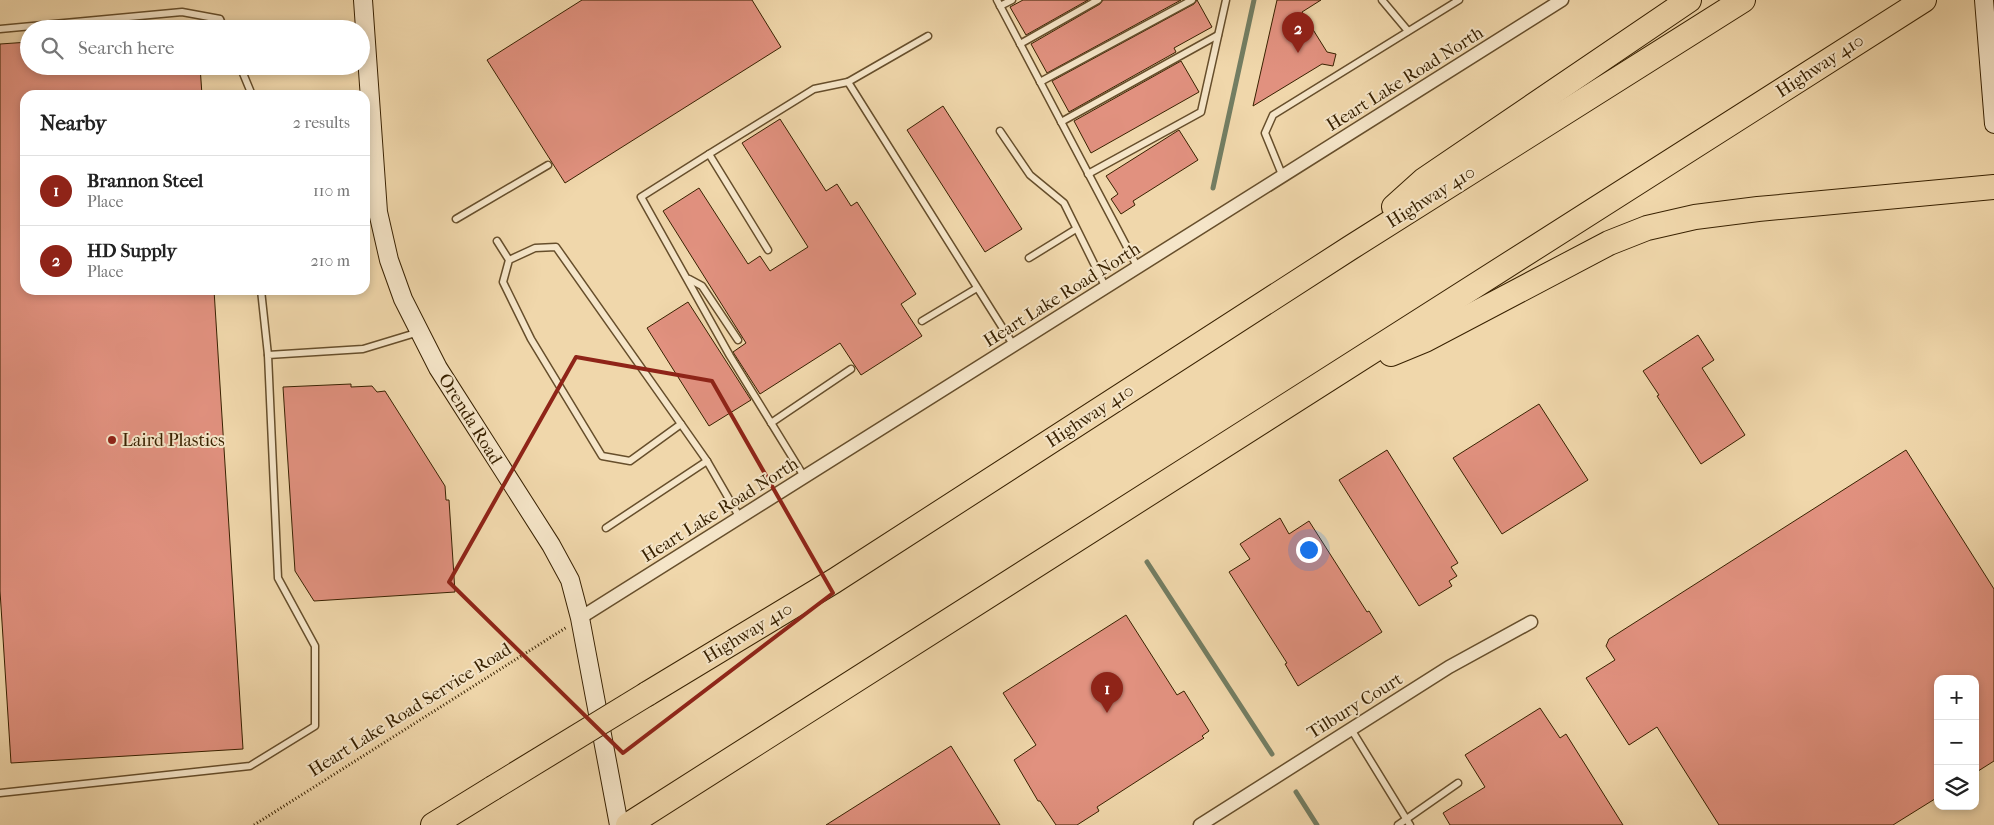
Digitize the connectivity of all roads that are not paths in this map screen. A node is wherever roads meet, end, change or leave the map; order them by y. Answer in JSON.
{"nodes":[{"id":1,"x":363,"y":0,"type":"edge"},
{"id":2,"x":1012,"y":0,"type":"edge"},
{"id":3,"x":1098,"y":0,"type":"edge"},
{"id":4,"x":1192,"y":0,"type":"edge"},
{"id":5,"x":1226,"y":0,"type":"edge"},
{"id":6,"x":1382,"y":0,"type":"edge"},
{"id":7,"x":1458,"y":0,"type":"edge"},
{"id":8,"x":1689,"y":0,"type":"edge"},
{"id":9,"x":1743,"y":0,"type":"edge"},
{"id":10,"x":1924,"y":0,"type":"edge"},
{"id":11,"x":1984,"y":0,"type":"edge"},
{"id":12,"x":1556,"y":2,"type":"edge"},
{"id":13,"x":998,"y":3,"type":"edge"},
{"id":14,"x":96,"y":20,"type":"edge"},
{"id":15,"x":220,"y":20,"type":"edge"},
{"id":16,"x":364,"y":20,"type":"edge"},
{"id":17,"x":20,"y":27,"type":"edge"},
{"id":18,"x":0,"y":29,"type":"edge"},
{"id":19,"x":1408,"y":31,"type":"junction"},
{"id":20,"x":1218,"y":35,"type":"junction"},
{"id":21,"x":928,"y":36,"type":"dead end"},
{"id":22,"x":1020,"y":44,"type":"junction"},
{"id":23,"x":244,"y":75,"type":"edge"},
{"id":24,"x":366,"y":75,"type":"edge"},
{"id":25,"x":848,"y":82,"type":"junction"},
{"id":26,"x":1040,"y":82,"type":"junction"},
{"id":27,"x":250,"y":90,"type":"edge"},
{"id":28,"x":367,"y":90,"type":"edge"},
{"id":29,"x":1061,"y":122,"type":"junction"},
{"id":30,"x":1994,"y":124,"type":"edge"},
{"id":31,"x":1000,"y":131,"type":"dead end"},
{"id":32,"x":370,"y":132,"type":"edge"},
{"id":33,"x":709,"y":154,"type":"junction"},
{"id":34,"x":548,"y":166,"type":"dead end"},
{"id":35,"x":1088,"y":174,"type":"junction"},
{"id":36,"x":1284,"y":177,"type":"junction"},
{"id":37,"x":1994,"y":187,"type":"edge"},
{"id":38,"x":456,"y":219,"type":"dead end"},
{"id":39,"x":1076,"y":229,"type":"junction"},
{"id":40,"x":497,"y":241,"type":"dead end"},
{"id":41,"x":1350,"y":248,"type":"junction"},
{"id":42,"x":768,"y":250,"type":"dead end"},
{"id":43,"x":1029,"y":258,"type":"dead end"},
{"id":44,"x":509,"y":260,"type":"junction"},
{"id":45,"x":1138,"y":268,"type":"junction"},
{"id":46,"x":688,"y":278,"type":"junction"},
{"id":47,"x":977,"y":288,"type":"junction"},
{"id":48,"x":1106,"y":288,"type":"junction"},
{"id":49,"x":262,"y":295,"type":"edge"},
{"id":50,"x":922,"y":321,"type":"dead end"},
{"id":51,"x":419,"y":332,"type":"junction"},
{"id":52,"x":738,"y":340,"type":"dead end"},
{"id":53,"x":1014,"y":346,"type":"junction"},
{"id":54,"x":268,"y":355,"type":"junction"},
{"id":55,"x":851,"y":369,"type":"dead end"},
{"id":56,"x":1331,"y":379,"type":"junction"},
{"id":57,"x":771,"y":423,"type":"junction"},
{"id":58,"x":681,"y":424,"type":"junction"},
{"id":59,"x":707,"y":461,"type":"junction"},
{"id":60,"x":804,"y":478,"type":"junction"},
{"id":61,"x":740,"y":518,"type":"junction"},
{"id":62,"x":606,"y":528,"type":"dead end"},
{"id":63,"x":580,"y":618,"type":"junction"},
{"id":64,"x":1531,"y":622,"type":"dead end"},
{"id":65,"x":1350,"y":729,"type":"junction"},
{"id":66,"x":1458,"y":783,"type":"dead end"},
{"id":67,"x":0,"y":793,"type":"edge"},
{"id":68,"x":1408,"y":822,"type":"edge"},
{"id":69,"x":433,"y":825,"type":"edge"},
{"id":70,"x":619,"y":825,"type":"edge"},
{"id":71,"x":628,"y":825,"type":"edge"},
{"id":72,"x":1200,"y":825,"type":"edge"},
{"id":73,"x":1398,"y":825,"type":"edge"}],
"edges":[{"from":1,"to":16,"type":"street","name":"Orenda Road"},
{"from":2,"to":13,"type":"lane"},
{"from":3,"to":22,"type":"lane"},
{"from":4,"to":26,"type":"lane"},
{"from":5,"to":20,"type":"lane"},
{"from":6,"to":19,"type":"lane"},
{"from":7,"to":19,"type":"lane"},
{"from":8,"to":41,"type":"highway"},
{"from":9,"to":41,"type":"highway","name":"Highway 410"},
{"from":10,"to":56,"type":"highway","name":"Highway 410"},
{"from":11,"to":30,"type":"street"},
{"from":12,"to":36,"type":"street","name":"Heart Lake Road North"},
{"from":13,"to":22,"type":"lane"},
{"from":14,"to":15,"type":"lane"},
{"from":17,"to":18,"type":"lane"},
{"from":19,"to":36,"type":"lane"},
{"from":20,"to":29,"type":"lane"},
{"from":20,"to":35,"type":"lane"},
{"from":21,"to":25,"type":"lane"},
{"from":22,"to":26,"type":"lane"},
{"from":23,"to":27,"type":"lane"},
{"from":24,"to":28,"type":"street","name":"Orenda Road"},
{"from":25,"to":33,"type":"lane"},
{"from":25,"to":47,"type":"lane"},
{"from":26,"to":29,"type":"lane"},
{"from":29,"to":35,"type":"lane"},
{"from":31,"to":39,"type":"lane"},
{"from":32,"to":51,"type":"street","name":"Orenda Road"},
{"from":33,"to":42,"type":"lane"},
{"from":33,"to":46,"type":"lane"},
{"from":34,"to":38,"type":"lane"},
{"from":35,"to":45,"type":"lane"},
{"from":36,"to":45,"type":"street","name":"Heart Lake Road North"},
{"from":37,"to":56,"type":"highway"},
{"from":39,"to":43,"type":"lane"},
{"from":39,"to":48,"type":"lane"},
{"from":40,"to":44,"type":"lane"},
{"from":41,"to":69,"type":"highway","name":"Highway 410","bridge":true},
{"from":44,"to":58,"type":"lane"},
{"from":44,"to":58,"type":"lane"},
{"from":45,"to":48,"type":"street","name":"Heart Lake Road North"},
{"from":46,"to":52,"type":"lane"},
{"from":46,"to":57,"type":"lane"},
{"from":47,"to":50,"type":"lane"},
{"from":47,"to":53,"type":"lane"},
{"from":48,"to":53,"type":"street","name":"Heart Lake Road North"},
{"from":49,"to":54,"type":"lane"},
{"from":51,"to":54,"type":"lane"},
{"from":51,"to":63,"type":"street","name":"Orenda Road"},
{"from":53,"to":60,"type":"street","name":"Heart Lake Road North"},
{"from":54,"to":67,"type":"lane"},
{"from":55,"to":57,"type":"lane"},
{"from":56,"to":71,"type":"highway","name":"Highway 410"},
{"from":57,"to":60,"type":"lane"},
{"from":58,"to":59,"type":"lane"},
{"from":59,"to":61,"type":"lane"},
{"from":59,"to":62,"type":"lane"},
{"from":60,"to":61,"type":"street","name":"Heart Lake Road North"},
{"from":61,"to":63,"type":"street","name":"Heart Lake Road North"},
{"from":63,"to":70,"type":"street","name":"Orenda Road"},
{"from":64,"to":65,"type":"street","name":"Tilbury Court"},
{"from":65,"to":68,"type":"lane"},
{"from":65,"to":72,"type":"street","name":"Tilbury Court"},
{"from":66,"to":68,"type":"lane"},
{"from":68,"to":73,"type":"lane"}]}
